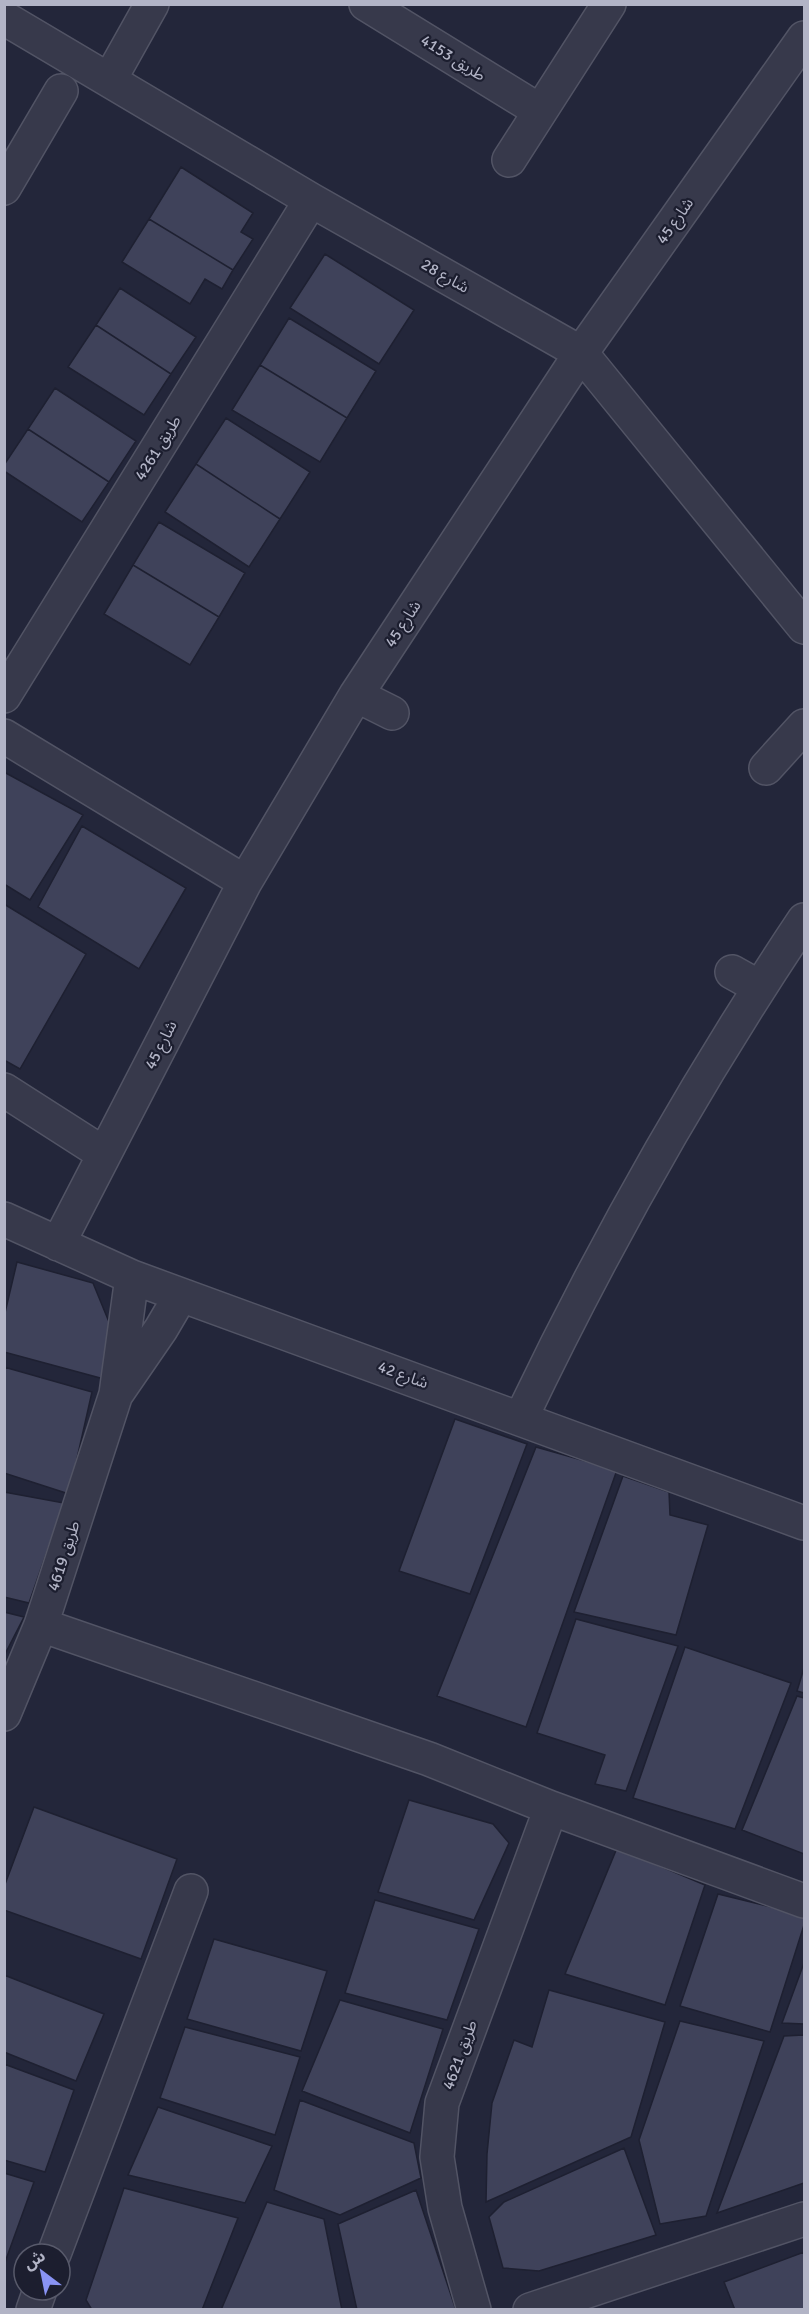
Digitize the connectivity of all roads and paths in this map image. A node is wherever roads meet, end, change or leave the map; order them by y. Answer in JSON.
{"nodes":[{"id":1,"x":152,"y":4,"type":"edge"},
{"id":2,"x":366,"y":4,"type":"edge"},
{"id":3,"x":609,"y":4,"type":"edge"},
{"id":4,"x":4,"y":18,"type":"edge"},
{"id":5,"x":804,"y":38,"type":"edge"},
{"id":6,"x":110,"y":79,"type":"junction"},
{"id":7,"x":61,"y":91,"type":"dead end"},
{"id":8,"x":540,"y":111,"type":"junction"},
{"id":9,"x":509,"y":160,"type":"dead end"},
{"id":10,"x":4,"y":188,"type":"edge"},
{"id":11,"x":312,"y":200,"type":"junction"},
{"id":12,"x":581,"y":353,"type":"junction"},
{"id":13,"x":804,"y":627,"type":"edge"},
{"id":14,"x":356,"y":695,"type":"junction"},
{"id":15,"x":4,"y":696,"type":"edge"},
{"id":16,"x":392,"y":713,"type":"dead end"},
{"id":17,"x":804,"y":726,"type":"edge"},
{"id":18,"x":4,"y":736,"type":"edge"},
{"id":19,"x":766,"y":768,"type":"dead end"},
{"id":20,"x":245,"y":882,"type":"junction"},
{"id":21,"x":804,"y":920,"type":"edge"},
{"id":22,"x":4,"y":1090,"type":"edge"},
{"id":23,"x":104,"y":1154,"type":"junction"},
{"id":24,"x":4,"y":1219,"type":"edge"},
{"id":25,"x":58,"y":1244,"type":"junction"},
{"id":26,"x":132,"y":1277,"type":"junction"},
{"id":27,"x":181,"y":1295,"type":"junction"},
{"id":28,"x":116,"y":1394,"type":"junction"},
{"id":29,"x":521,"y":1418,"type":"junction"},
{"id":30,"x":804,"y":1523,"type":"edge"},
{"id":31,"x":41,"y":1625,"type":"junction"},
{"id":32,"x":4,"y":1714,"type":"edge"},
{"id":33,"x":551,"y":1808,"type":"junction"},
{"id":34,"x":191,"y":1891,"type":"dead end"},
{"id":35,"x":804,"y":1901,"type":"edge"},
{"id":36,"x":804,"y":2219,"type":"edge"},
{"id":37,"x":59,"y":2242,"type":"edge"},
{"id":38,"x":474,"y":2310,"type":"edge"},
{"id":39,"x":530,"y":2310,"type":"edge"}],
"edges":[{"from":1,"to":6,"type":"street"},
{"from":2,"to":8,"type":"street","name":"طريق 4153"},
{"from":3,"to":8,"type":"street"},
{"from":4,"to":6,"type":"street","name":"شارع 28"},
{"from":5,"to":12,"type":"street","name":"شارع 45"},
{"from":6,"to":11,"type":"street","name":"شارع 28"},
{"from":7,"to":10,"type":"street"},
{"from":8,"to":9,"type":"street"},
{"from":11,"to":12,"type":"street","name":"شارع 28"},
{"from":11,"to":15,"type":"street","name":"طريق 4261"},
{"from":12,"to":13,"type":"street","name":"شارع 28"},
{"from":12,"to":14,"type":"street","name":"شارع 45"},
{"from":14,"to":16,"type":"street"},
{"from":14,"to":20,"type":"street","name":"شارع 45"},
{"from":17,"to":19,"type":"street"},
{"from":18,"to":20,"type":"street"},
{"from":20,"to":23,"type":"street","name":"شارع 45"},
{"from":21,"to":29,"type":"street"},
{"from":22,"to":23,"type":"street"},
{"from":23,"to":25,"type":"street","name":"شارع 45"},
{"from":24,"to":25,"type":"street","name":"شارع 42"},
{"from":25,"to":26,"type":"street","name":"شارع 42"},
{"from":26,"to":27,"type":"street","name":"شارع 42"},
{"from":26,"to":28,"type":"street","name":"طريق 4619"},
{"from":27,"to":28,"type":"street","name":"طريق 4619"},
{"from":27,"to":29,"type":"street","name":"شارع 42"},
{"from":28,"to":31,"type":"street","name":"طريق 4619"},
{"from":29,"to":30,"type":"street","name":"شارع 42"},
{"from":31,"to":32,"type":"street","name":"طريق 4619"},
{"from":31,"to":33,"type":"street"},
{"from":33,"to":35,"type":"street"},
{"from":33,"to":38,"type":"street","name":"طريق 4621"},
{"from":34,"to":37,"type":"street"},
{"from":36,"to":39,"type":"street"}]}
